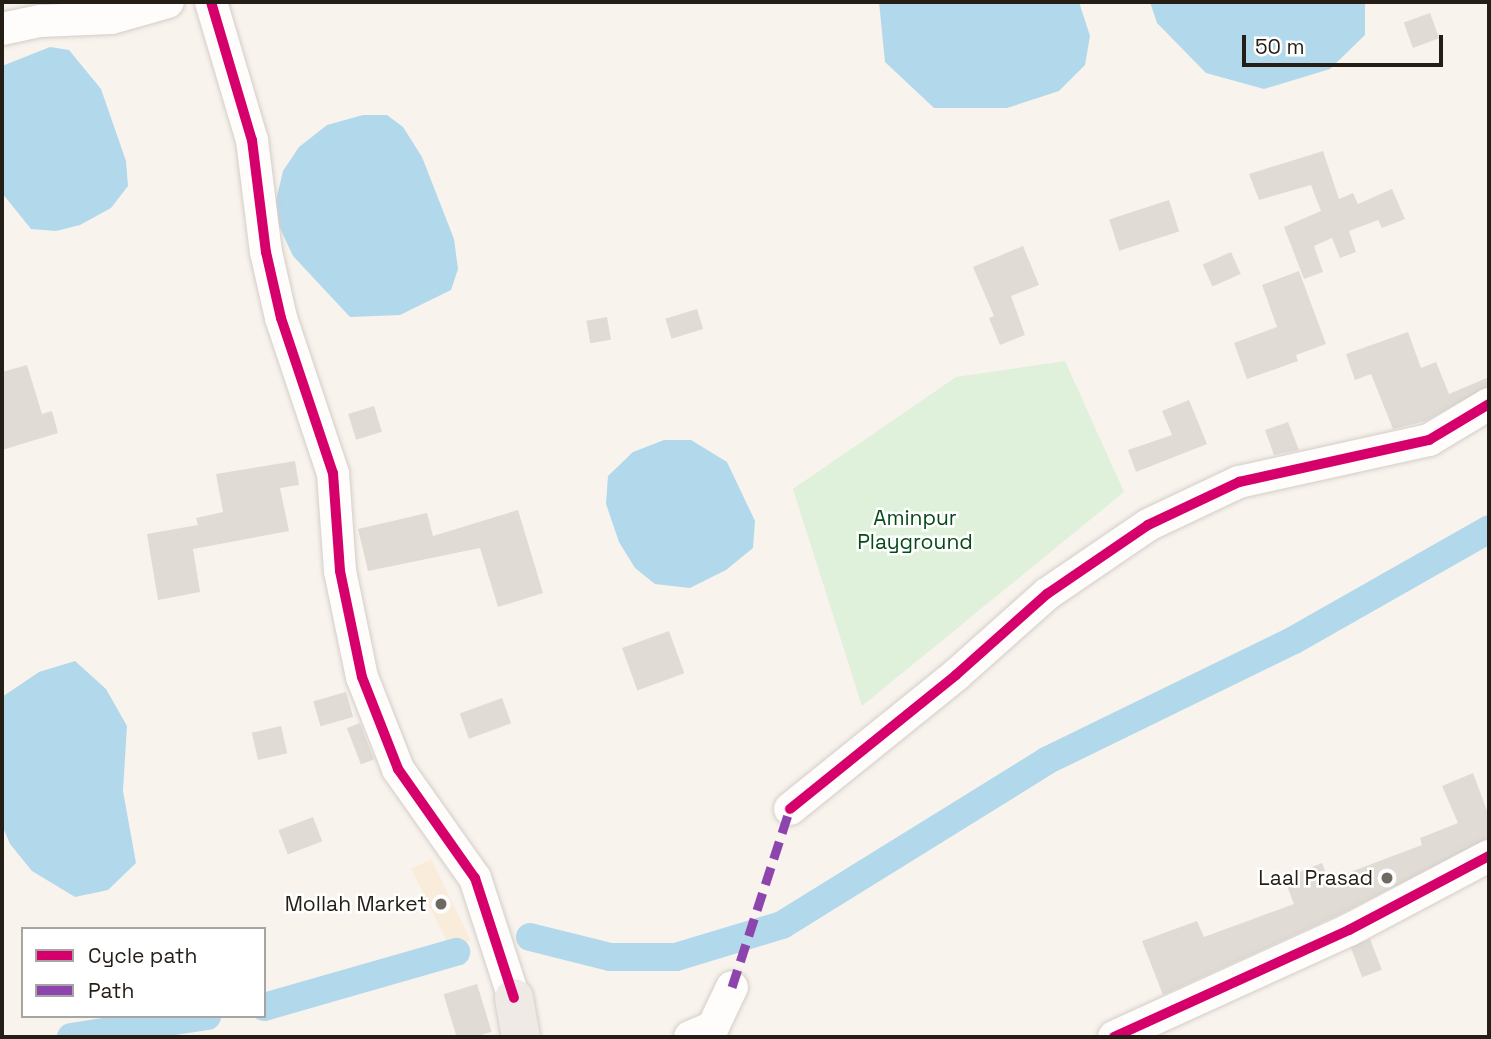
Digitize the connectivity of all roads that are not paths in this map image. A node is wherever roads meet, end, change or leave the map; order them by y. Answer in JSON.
{"nodes":[{"id":1,"x":168,"y":2,"type":"edge"},
{"id":2,"x":211,"y":2,"type":"edge"},
{"id":3,"x":2,"y":29,"type":"edge"},
{"id":4,"x":1489,"y":404,"type":"edge"},
{"id":5,"x":790,"y":809,"type":"dead end"},
{"id":6,"x":1489,"y":856,"type":"edge"},
{"id":7,"x":732,"y":987,"type":"dead end"},
{"id":8,"x":514,"y":998,"type":"joint"},
{"id":9,"x":709,"y":1034,"type":"edge"},
{"id":10,"x":521,"y":1037,"type":"edge"},
{"id":11,"x":1114,"y":1037,"type":"edge"}],
"edges":[{"from":1,"to":3,"type":"street"},
{"from":2,"to":8,"type":"street"},
{"from":4,"to":5,"type":"street"},
{"from":6,"to":11,"type":"street"},
{"from":7,"to":9,"type":"street"},
{"from":8,"to":10,"type":"main road"}]}
